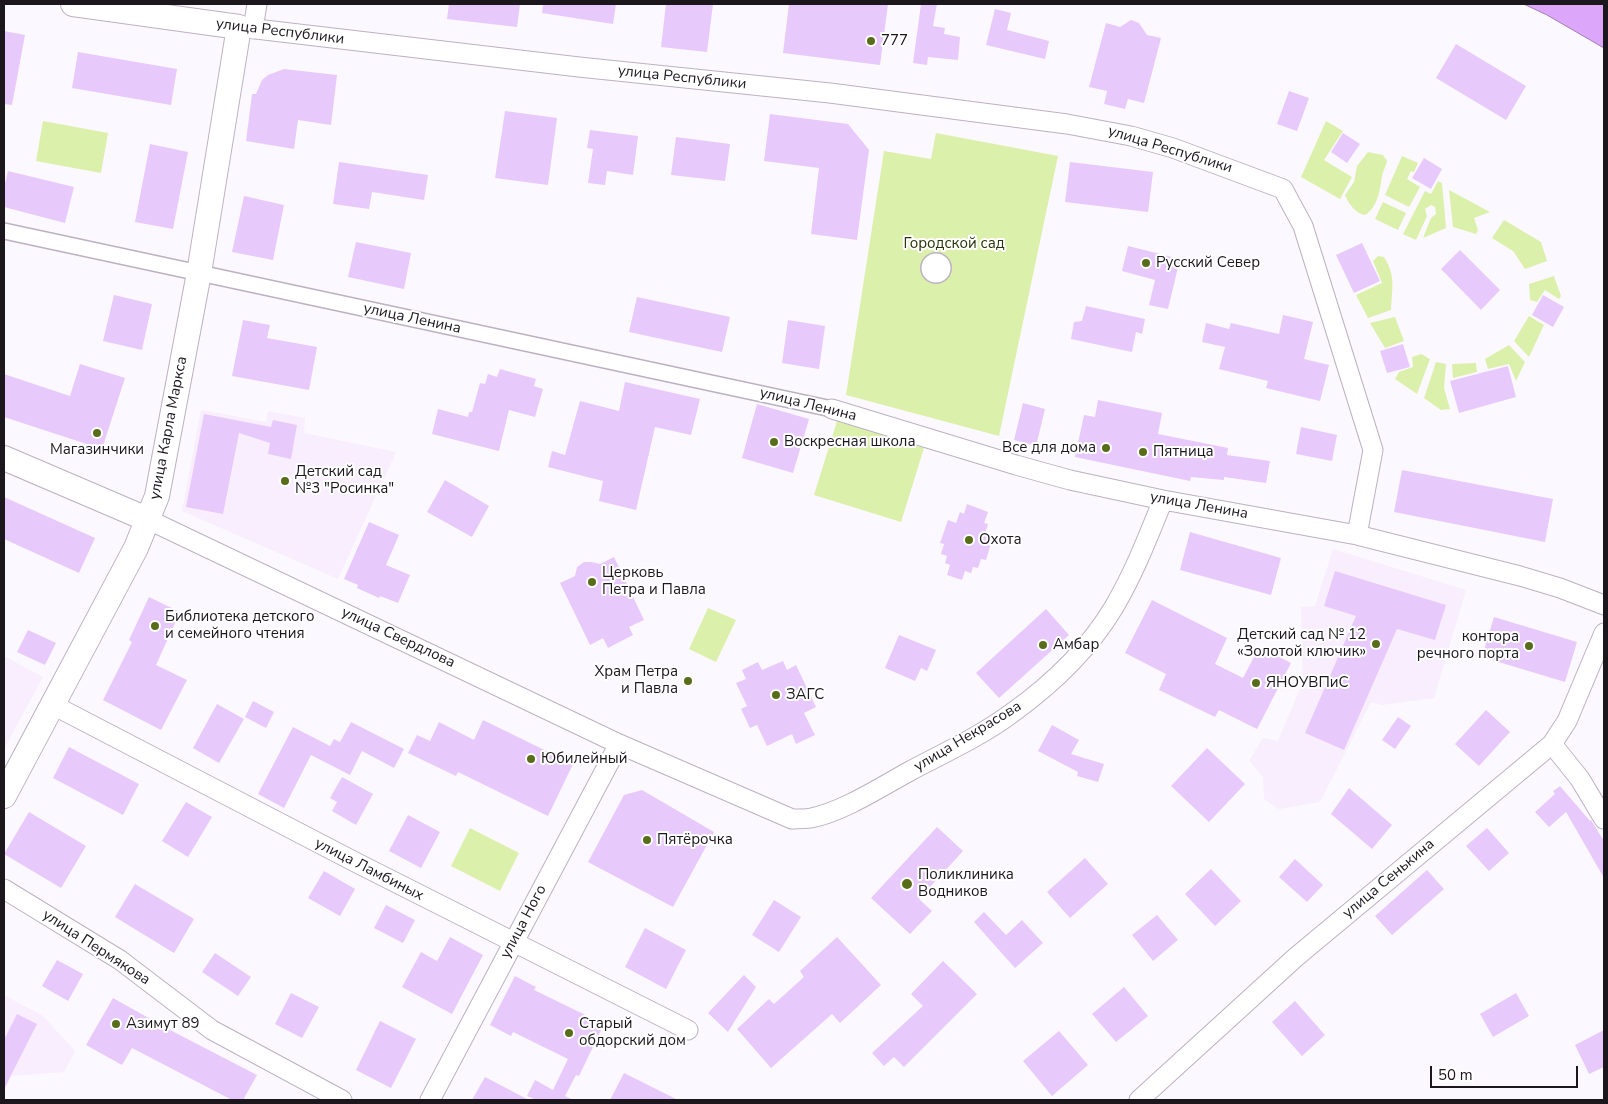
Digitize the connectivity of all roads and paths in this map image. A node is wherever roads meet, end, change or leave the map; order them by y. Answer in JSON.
{"nodes":[{"id":1,"x":73,"y":4,"type":"edge"},
{"id":2,"x":257,"y":4,"type":"edge"},
{"id":3,"x":246,"y":28,"type":"junction"},
{"id":4,"x":4,"y":231,"type":"edge"},
{"id":5,"x":199,"y":273,"type":"junction"},
{"id":6,"x":832,"y":409,"type":"joint"},
{"id":7,"x":4,"y":458,"type":"edge"},
{"id":8,"x":1162,"y":500,"type":"junction"},
{"id":9,"x":149,"y":520,"type":"junction"},
{"id":10,"x":1357,"y":535,"type":"junction"},
{"id":11,"x":1604,"y":606,"type":"edge"},
{"id":12,"x":1604,"y":633,"type":"edge"},
{"id":13,"x":53,"y":705,"type":"junction"},
{"id":14,"x":619,"y":744,"type":"junction"},
{"id":15,"x":1552,"y":744,"type":"junction"},
{"id":16,"x":4,"y":796,"type":"edge"},
{"id":17,"x":792,"y":819,"type":"joint"},
{"id":18,"x":1604,"y":819,"type":"edge"},
{"id":19,"x":4,"y":889,"type":"edge"},
{"id":20,"x":513,"y":942,"type":"junction"},
{"id":21,"x":688,"y":1030,"type":"dead end"},
{"id":22,"x":342,"y":1100,"type":"edge"},
{"id":23,"x":430,"y":1100,"type":"edge"},
{"id":24,"x":1139,"y":1100,"type":"edge"}],
"edges":[{"from":1,"to":3,"type":"street","name":"улица Республики"},
{"from":2,"to":3,"type":"street"},
{"from":3,"to":5,"type":"street","name":"улица Карла Маркса"},
{"from":3,"to":10,"type":"street","name":"улица Республики"},
{"from":4,"to":5,"type":"street","name":"улица Ленина"},
{"from":5,"to":6,"type":"street","name":"улица Ленина"},
{"from":5,"to":9,"type":"street","name":"улица Карла Маркса"},
{"from":6,"to":8,"type":"street","name":"улица Ленина"},
{"from":7,"to":9,"type":"street","name":"улица Свердлова"},
{"from":8,"to":10,"type":"street","name":"улица Ленина"},
{"from":8,"to":17,"type":"street","name":"улица Некрасова"},
{"from":9,"to":13,"type":"street","name":"улица Карла Маркса"},
{"from":9,"to":14,"type":"street","name":"улица Свердлова"},
{"from":10,"to":11,"type":"street","name":"улица Ленина"},
{"from":12,"to":15,"type":"street","name":"улица Сенькина"},
{"from":13,"to":16,"type":"street","name":"улица Карла Маркса"},
{"from":13,"to":20,"type":"street","name":"улица Ламбиных"},
{"from":14,"to":17,"type":"street","name":"улица Свердлова"},
{"from":14,"to":20,"type":"street","name":"улица Ного"},
{"from":15,"to":18,"type":"street"},
{"from":15,"to":24,"type":"street","name":"улица Сенькина"},
{"from":19,"to":22,"type":"street","name":"улица Пермякова"},
{"from":20,"to":21,"type":"street","name":"улица Ламбиных"},
{"from":20,"to":23,"type":"street","name":"улица Ного"}]}
